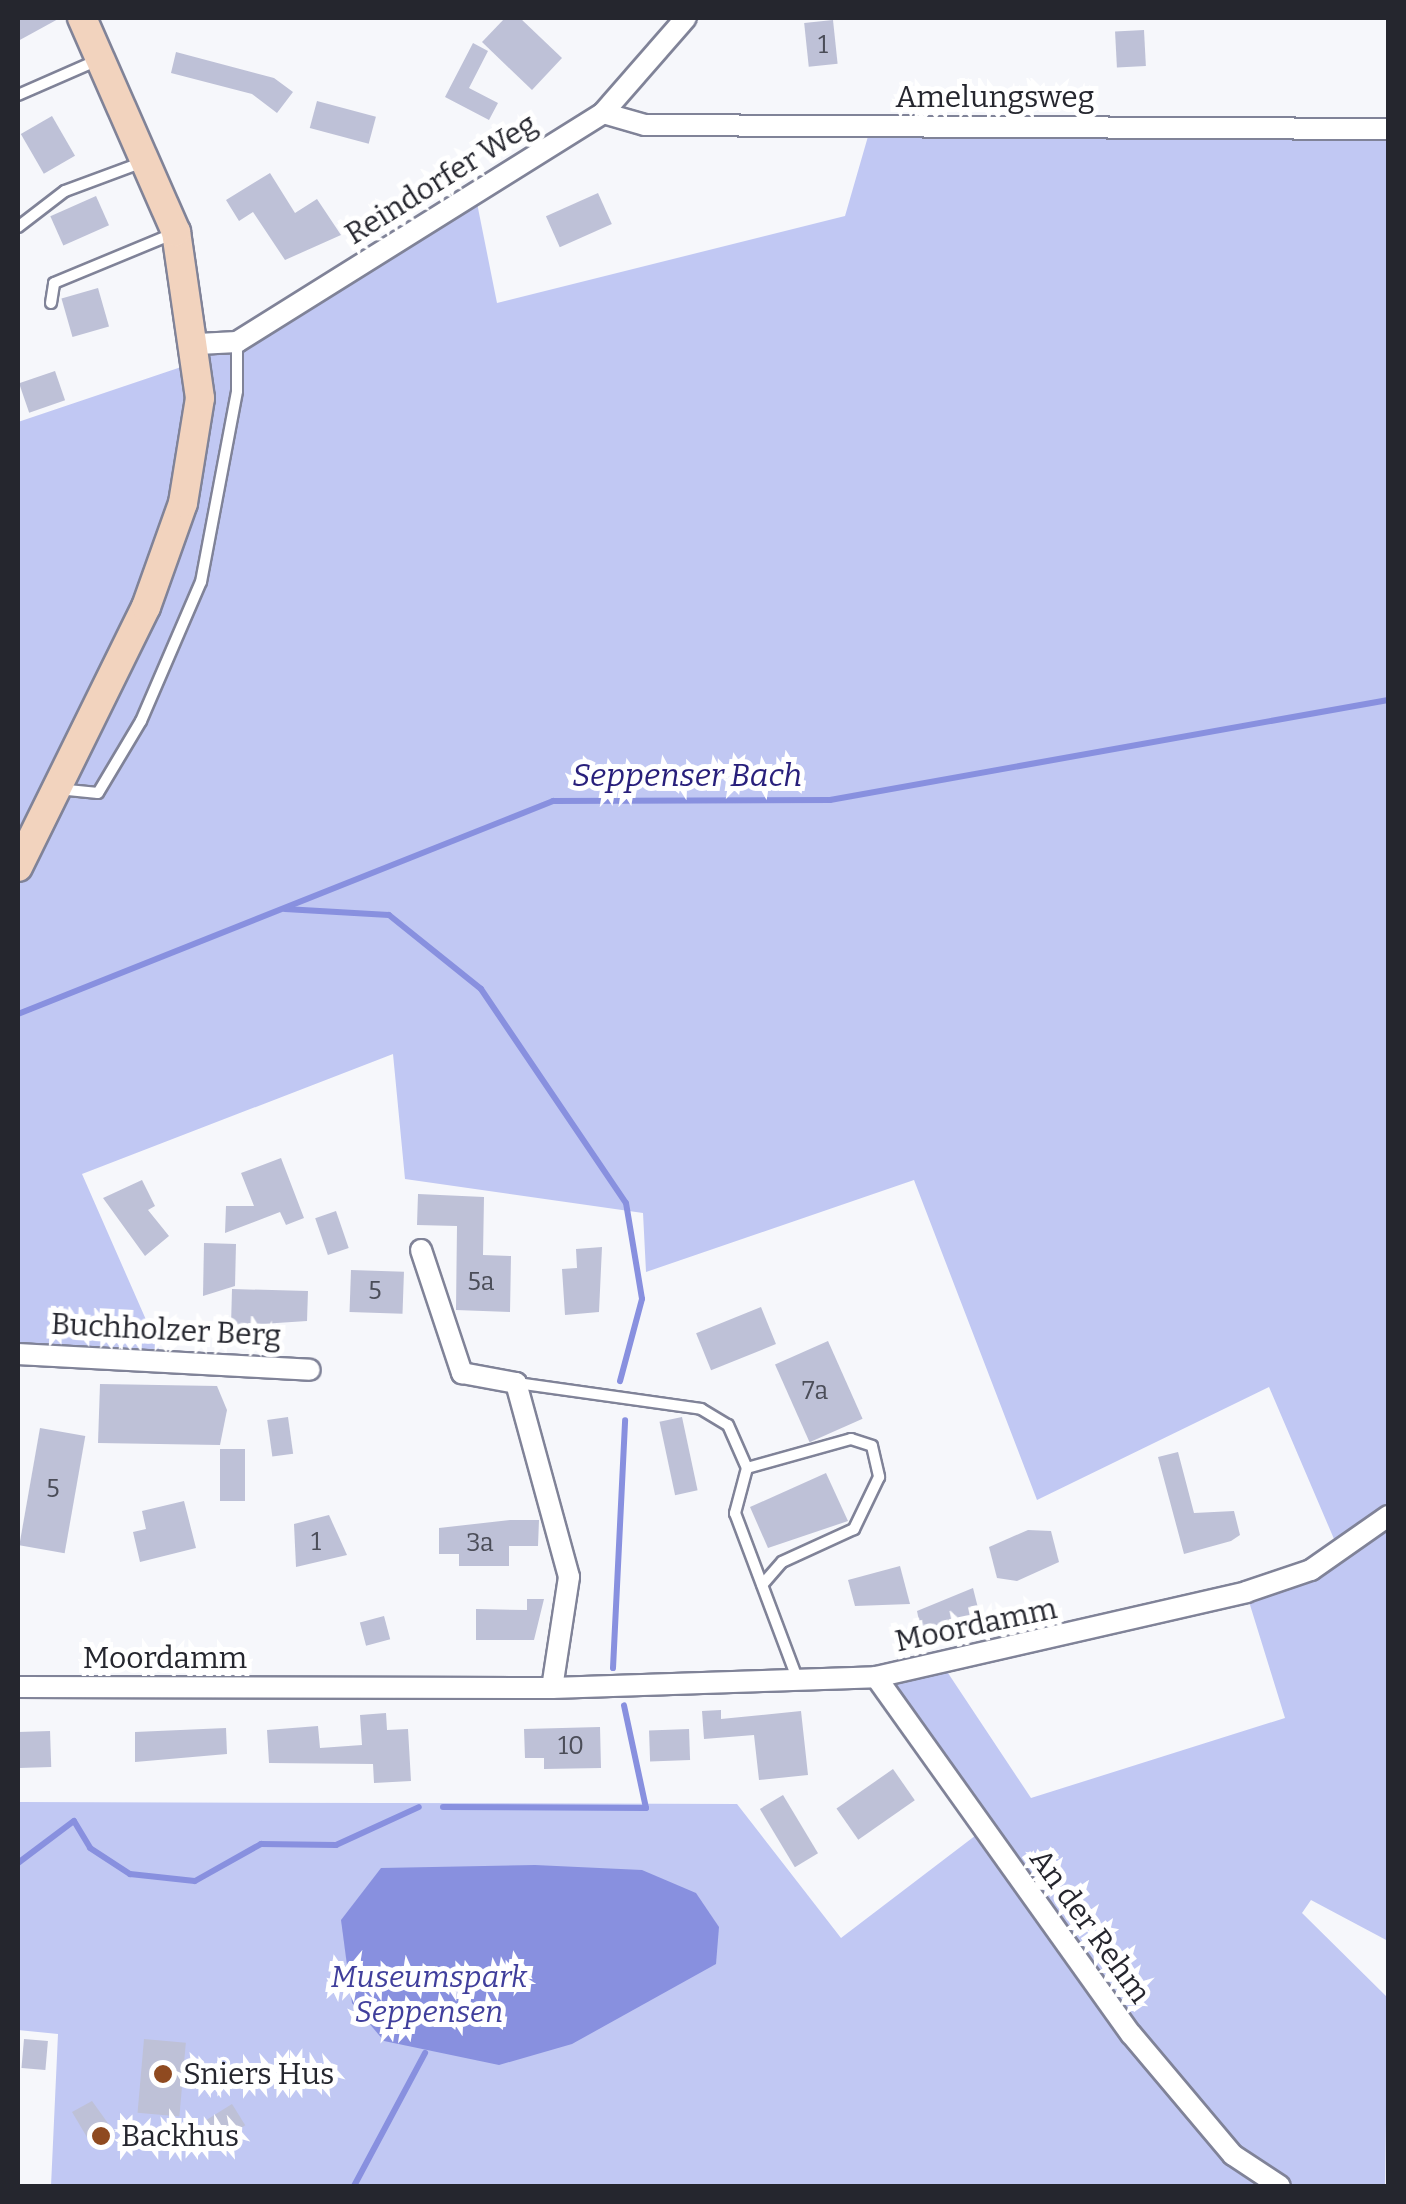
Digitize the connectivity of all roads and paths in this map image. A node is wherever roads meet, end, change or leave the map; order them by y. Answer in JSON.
{"nodes":[{"id":1,"x":82,"y":18,"type":"edge"},
{"id":2,"x":686,"y":18,"type":"edge"},
{"id":3,"x":101,"y":58,"type":"junction"},
{"id":4,"x":18,"y":94,"type":"edge"},
{"id":5,"x":603,"y":113,"type":"junction"},
{"id":6,"x":1388,"y":129,"type":"edge"},
{"id":7,"x":148,"y":161,"type":"junction"},
{"id":8,"x":18,"y":226,"type":"edge"},
{"id":9,"x":176,"y":232,"type":"junction"},
{"id":10,"x":52,"y":303,"type":"dead end"},
{"id":11,"x":237,"y":342,"type":"junction"},
{"id":12,"x":198,"y":344,"type":"junction"},
{"id":13,"x":52,"y":789,"type":"junction"},
{"id":14,"x":18,"y":867,"type":"edge"},
{"id":15,"x":421,"y":1250,"type":"dead end"},
{"id":16,"x":18,"y":1354,"type":"edge"},
{"id":17,"x":310,"y":1370,"type":"dead end"},
{"id":18,"x":516,"y":1382,"type":"junction"},
{"id":19,"x":746,"y":1468,"type":"junction"},
{"id":20,"x":1388,"y":1516,"type":"edge"},
{"id":21,"x":762,"y":1585,"type":"junction"},
{"id":22,"x":876,"y":1677,"type":"junction"},
{"id":23,"x":799,"y":1683,"type":"junction"},
{"id":24,"x":18,"y":1688,"type":"edge"},
{"id":25,"x":552,"y":1688,"type":"junction"},
{"id":26,"x":1280,"y":2186,"type":"edge"}],
"edges":[{"from":1,"to":3,"type":"main road"},
{"from":2,"to":5,"type":"street","name":"Reindorfer Weg"},
{"from":3,"to":4,"type":"lane"},
{"from":3,"to":7,"type":"main road"},
{"from":5,"to":6,"type":"street","name":"Amelungsweg"},
{"from":5,"to":11,"type":"street","name":"Reindorfer Weg"},
{"from":7,"to":8,"type":"lane"},
{"from":7,"to":9,"type":"main road"},
{"from":9,"to":10,"type":"lane"},
{"from":9,"to":12,"type":"main road"},
{"from":11,"to":12,"type":"street","name":"Reindorfer Weg"},
{"from":11,"to":13,"type":"lane"},
{"from":12,"to":13,"type":"main road"},
{"from":13,"to":14,"type":"main road"},
{"from":15,"to":18,"type":"street"},
{"from":16,"to":17,"type":"street","name":"Buchholzer Berg"},
{"from":18,"to":19,"type":"lane"},
{"from":18,"to":25,"type":"street"},
{"from":19,"to":21,"type":"lane"},
{"from":19,"to":21,"type":"lane"},
{"from":20,"to":22,"type":"street","name":"Moordamm"},
{"from":21,"to":23,"type":"lane"},
{"from":22,"to":23,"type":"street","name":"Moordamm"},
{"from":22,"to":26,"type":"street","name":"An der Rehm"},
{"from":23,"to":25,"type":"street","name":"Moordamm"},
{"from":24,"to":25,"type":"street","name":"Moordamm"}]}
